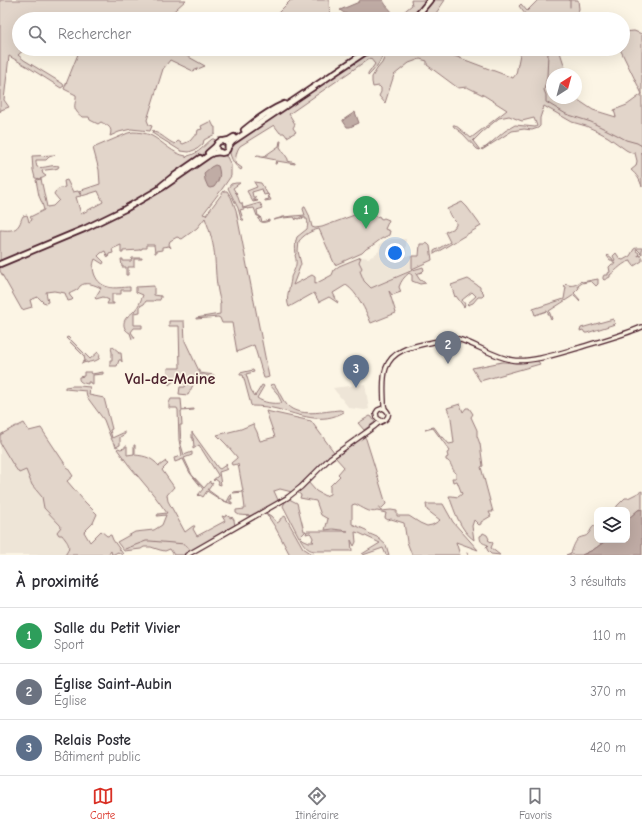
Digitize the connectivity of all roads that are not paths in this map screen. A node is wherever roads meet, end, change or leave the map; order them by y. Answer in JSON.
{"nodes":[{"id":1,"x":430,"y":0,"type":"edge"},
{"id":2,"x":420,"y":12,"type":"edge"},
{"id":3,"x":360,"y":56,"type":"edge"},
{"id":4,"x":295,"y":99,"type":"junction"},
{"id":5,"x":224,"y":141,"type":"junction"},
{"id":6,"x":216,"y":146,"type":"junction"},
{"id":7,"x":228,"y":147,"type":"junction"},
{"id":8,"x":220,"y":152,"type":"junction"},
{"id":9,"x":157,"y":190,"type":"junction"},
{"id":10,"x":0,"y":264,"type":"edge"},
{"id":11,"x":642,"y":328,"type":"edge"},
{"id":12,"x":383,"y":408,"type":"junction"},
{"id":13,"x":377,"y":418,"type":"junction"},
{"id":14,"x":382,"y":420,"type":"junction"},
{"id":15,"x":377,"y":424,"type":"junction"},
{"id":16,"x":187,"y":555,"type":"edge"}],
"edges":[{"from":1,"to":2,"type":"main road"},
{"from":3,"to":4,"type":"main road"},
{"from":4,"to":5,"type":"main road"},
{"from":4,"to":7,"type":"main road"},
{"from":5,"to":6,"type":"main road"},
{"from":5,"to":7,"type":"main road"},
{"from":6,"to":8,"type":"main road"},
{"from":6,"to":9,"type":"main road"},
{"from":7,"to":8,"type":"main road"},
{"from":8,"to":9,"type":"main road"},
{"from":9,"to":10,"type":"main road"},
{"from":11,"to":12,"type":"street"},
{"from":12,"to":13,"type":"street"},
{"from":12,"to":14,"type":"street"},
{"from":13,"to":14,"type":"street"},
{"from":13,"to":15,"type":"street"},
{"from":14,"to":15,"type":"street"},
{"from":15,"to":16,"type":"street"}]}
